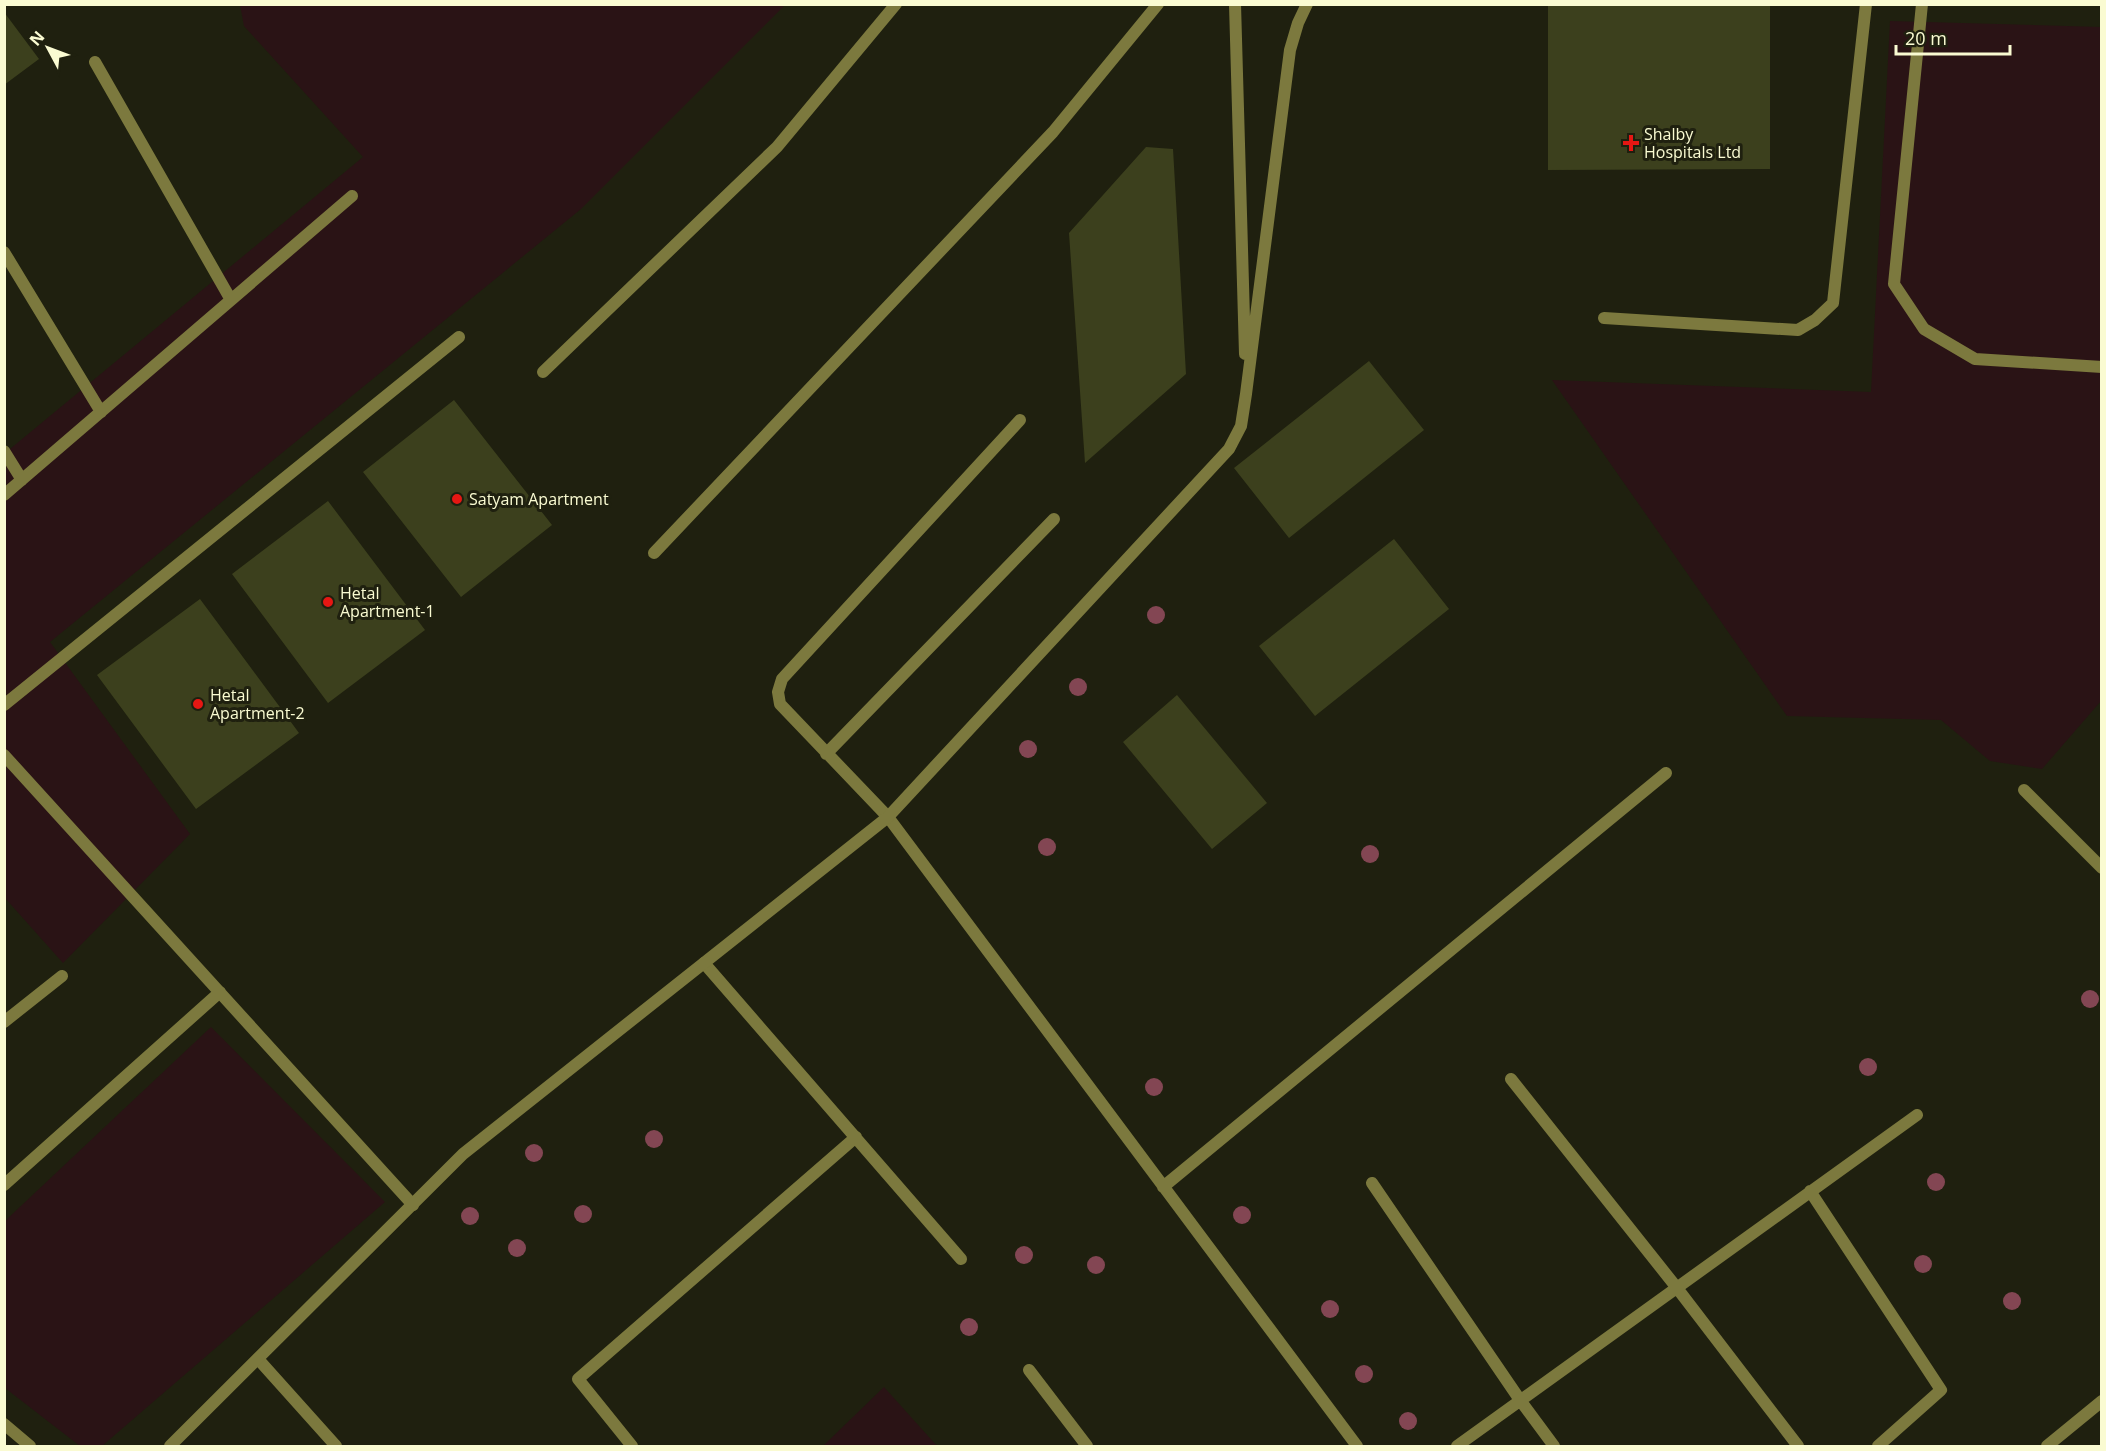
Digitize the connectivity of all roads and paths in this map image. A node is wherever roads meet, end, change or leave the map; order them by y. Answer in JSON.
{"nodes":[{"id":1,"x":896,"y":4,"type":"edge"},
{"id":2,"x":1158,"y":4,"type":"edge"},
{"id":3,"x":1235,"y":4,"type":"edge"},
{"id":4,"x":1307,"y":4,"type":"edge"},
{"id":5,"x":1866,"y":4,"type":"edge"},
{"id":6,"x":1922,"y":4,"type":"edge"},
{"id":7,"x":95,"y":62,"type":"dead end"},
{"id":8,"x":352,"y":196,"type":"dead end"},
{"id":9,"x":4,"y":252,"type":"edge"},
{"id":10,"x":231,"y":300,"type":"junction"},
{"id":11,"x":1604,"y":318,"type":"dead end"},
{"id":12,"x":459,"y":337,"type":"dead end"},
{"id":13,"x":2102,"y":367,"type":"edge"},
{"id":14,"x":543,"y":372,"type":"dead end"},
{"id":15,"x":1246,"y":394,"type":"junction"},
{"id":16,"x":101,"y":412,"type":"junction"},
{"id":17,"x":1020,"y":420,"type":"dead end"},
{"id":18,"x":4,"y":451,"type":"edge"},
{"id":19,"x":22,"y":480,"type":"junction"},
{"id":20,"x":4,"y":495,"type":"edge"},
{"id":21,"x":1053,"y":519,"type":"dead end"},
{"id":22,"x":654,"y":553,"type":"dead end"},
{"id":23,"x":4,"y":705,"type":"edge"},
{"id":24,"x":826,"y":754,"type":"junction"},
{"id":25,"x":4,"y":755,"type":"edge"},
{"id":26,"x":1666,"y":773,"type":"dead end"},
{"id":27,"x":2024,"y":790,"type":"dead end"},
{"id":28,"x":888,"y":817,"type":"junction"},
{"id":29,"x":2102,"y":868,"type":"edge"},
{"id":30,"x":704,"y":963,"type":"junction"},
{"id":31,"x":62,"y":976,"type":"dead end"},
{"id":32,"x":220,"y":992,"type":"junction"},
{"id":33,"x":4,"y":1022,"type":"edge"},
{"id":34,"x":1511,"y":1079,"type":"dead end"},
{"id":35,"x":1917,"y":1115,"type":"dead end"},
{"id":36,"x":856,"y":1137,"type":"junction"},
{"id":37,"x":1372,"y":1183,"type":"dead end"},
{"id":38,"x":4,"y":1185,"type":"edge"},
{"id":39,"x":1163,"y":1186,"type":"junction"},
{"id":40,"x":1810,"y":1191,"type":"junction"},
{"id":41,"x":413,"y":1204,"type":"junction"},
{"id":42,"x":961,"y":1259,"type":"dead end"},
{"id":43,"x":1677,"y":1288,"type":"junction"},
{"id":44,"x":258,"y":1359,"type":"junction"},
{"id":45,"x":1029,"y":1370,"type":"dead end"},
{"id":46,"x":1520,"y":1400,"type":"junction"},
{"id":47,"x":2102,"y":1401,"type":"edge"},
{"id":48,"x":4,"y":1424,"type":"edge"},
{"id":49,"x":30,"y":1446,"type":"edge"},
{"id":50,"x":170,"y":1446,"type":"edge"},
{"id":51,"x":336,"y":1446,"type":"edge"},
{"id":52,"x":632,"y":1446,"type":"edge"},
{"id":53,"x":1087,"y":1446,"type":"edge"},
{"id":54,"x":1356,"y":1446,"type":"edge"},
{"id":55,"x":1457,"y":1446,"type":"edge"},
{"id":56,"x":1554,"y":1446,"type":"edge"},
{"id":57,"x":1798,"y":1446,"type":"edge"},
{"id":58,"x":1878,"y":1446,"type":"edge"},
{"id":59,"x":2047,"y":1446,"type":"edge"}],
"edges":[{"from":1,"to":14,"type":"street"},
{"from":2,"to":22,"type":"street"},
{"from":3,"to":15,"type":"street"},
{"from":4,"to":15,"type":"street"},
{"from":5,"to":11,"type":"street"},
{"from":6,"to":13,"type":"street"},
{"from":7,"to":10,"type":"street"},
{"from":8,"to":10,"type":"street"},
{"from":9,"to":16,"type":"street"},
{"from":10,"to":16,"type":"street"},
{"from":12,"to":23,"type":"street"},
{"from":15,"to":28,"type":"street"},
{"from":16,"to":19,"type":"street"},
{"from":17,"to":24,"type":"street"},
{"from":18,"to":19,"type":"street"},
{"from":19,"to":20,"type":"street"},
{"from":21,"to":24,"type":"street"},
{"from":24,"to":28,"type":"street"},
{"from":25,"to":32,"type":"street"},
{"from":26,"to":39,"type":"street"},
{"from":27,"to":29,"type":"street"},
{"from":28,"to":30,"type":"street"},
{"from":28,"to":39,"type":"street"},
{"from":30,"to":36,"type":"street"},
{"from":30,"to":41,"type":"street"},
{"from":31,"to":33,"type":"street"},
{"from":32,"to":38,"type":"street"},
{"from":32,"to":41,"type":"street"},
{"from":34,"to":43,"type":"street"},
{"from":35,"to":40,"type":"street"},
{"from":36,"to":42,"type":"street"},
{"from":36,"to":52,"type":"street"},
{"from":37,"to":46,"type":"street"},
{"from":39,"to":54,"type":"street"},
{"from":40,"to":43,"type":"street"},
{"from":40,"to":58,"type":"street"},
{"from":41,"to":44,"type":"street"},
{"from":43,"to":46,"type":"street"},
{"from":43,"to":57,"type":"street"},
{"from":44,"to":50,"type":"street"},
{"from":44,"to":51,"type":"street"},
{"from":45,"to":53,"type":"street"},
{"from":46,"to":55,"type":"street"},
{"from":46,"to":56,"type":"street"},
{"from":47,"to":59,"type":"street"},
{"from":48,"to":49,"type":"street"}]}
